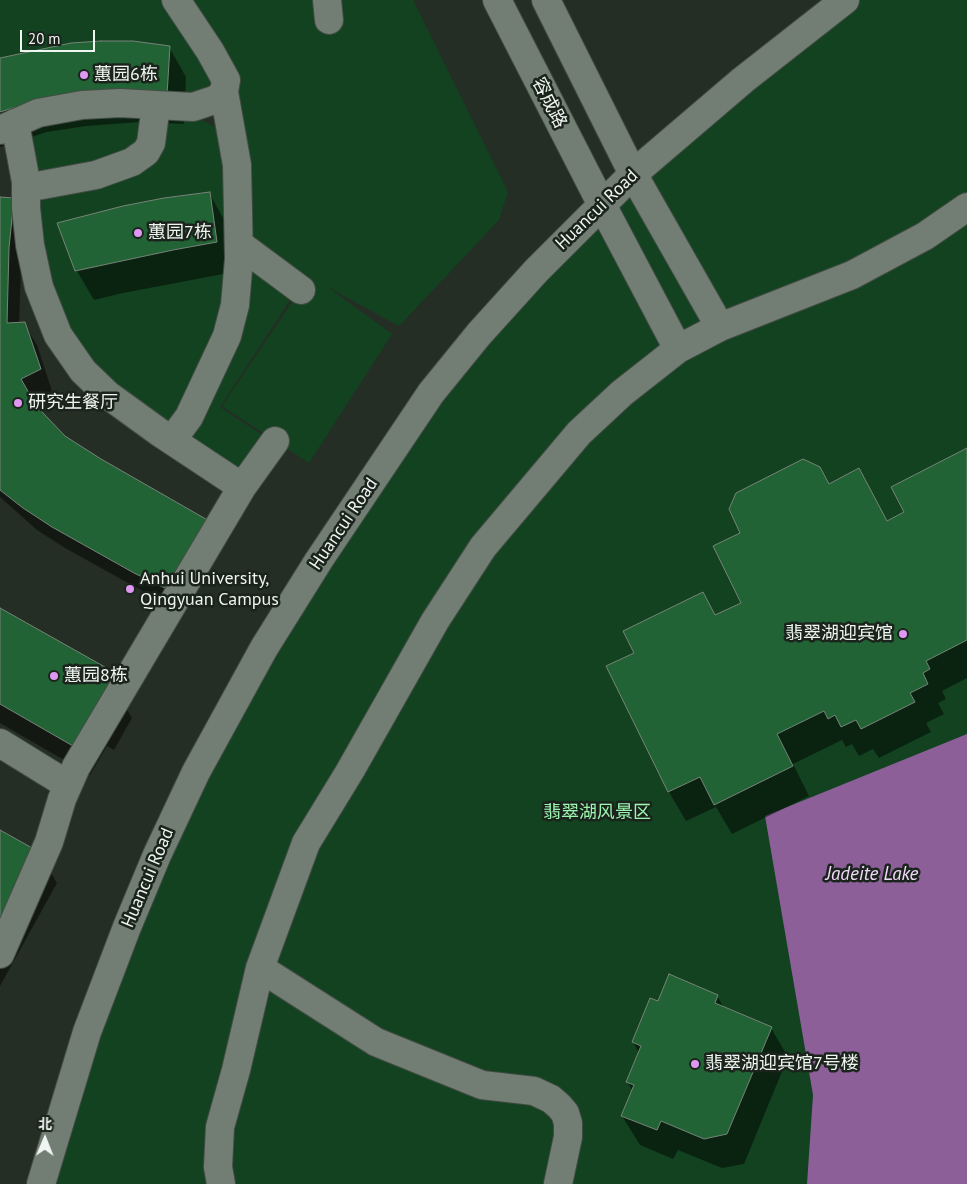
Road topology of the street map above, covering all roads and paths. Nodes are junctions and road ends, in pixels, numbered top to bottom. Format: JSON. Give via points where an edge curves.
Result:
{"nodes":[{"id":1,"x":176,"y":0,"type":"edge"},
{"id":2,"x":497,"y":0,"type":"edge"},
{"id":3,"x":546,"y":0,"type":"edge"},
{"id":4,"x":845,"y":0,"type":"edge"},
{"id":5,"x":224,"y":92,"type":"junction"},
{"id":6,"x":156,"y":104,"type":"junction"},
{"id":7,"x":8,"y":126,"type":"edge"},
{"id":8,"x":633,"y":174,"type":"junction"},
{"id":9,"x":26,"y":188,"type":"junction"},
{"id":10,"x":602,"y":205,"type":"junction"},
{"id":11,"x":967,"y":207,"type":"edge"},
{"id":12,"x":239,"y":244,"type":"junction"},
{"id":13,"x":301,"y":290,"type":"dead end"},
{"id":14,"x":720,"y":327,"type":"junction"},
{"id":15,"x":678,"y":349,"type":"junction"},
{"id":16,"x":172,"y":440,"type":"junction"},
{"id":17,"x":275,"y":441,"type":"dead end"},
{"id":18,"x":242,"y":487,"type":"junction"},
{"id":19,"x":0,"y":743,"type":"edge"},
{"id":20,"x":68,"y":784,"type":"junction"},
{"id":21,"x":0,"y":954,"type":"edge"},
{"id":22,"x":260,"y":968,"type":"junction"},
{"id":23,"x":41,"y":1184,"type":"edge"},
{"id":24,"x":221,"y":1184,"type":"edge"},
{"id":25,"x":558,"y":1184,"type":"edge"}],
"edges":[{"from":1,"to":5,"type":"street","via":[[226,80]]},
{"from":2,"to":10,"type":"street","name":"容成路"},
{"from":3,"to":8,"type":"street"},
{"from":4,"to":8,"type":"street","name":"Huancui Road","via":[[743,80]]},
{"from":5,"to":6,"type":"street","via":[[218,98],[193,107]]},
{"from":5,"to":12,"type":"street","via":[[237,165]]},
{"from":6,"to":7,"type":"street","via":[[82,105],[38,113]]},
{"from":6,"to":9,"type":"street","via":[[151,143],[146,152],[132,162],[96,175]]},
{"from":7,"to":9,"type":"street"},
{"from":8,"to":10,"type":"street","name":"Huancui Road"},
{"from":8,"to":14,"type":"street"},
{"from":9,"to":16,"type":"street","via":[[30,245],[40,287],[58,336],[83,371],[108,395]]},
{"from":10,"to":15,"type":"street","name":"容成路"},
{"from":10,"to":23,"type":"street","name":"Huancui Road","via":[[536,271],[431,393],[264,648],[196,772],[145,882],[87,1032]]},
{"from":11,"to":14,"type":"street","via":[[925,236],[852,275]]},
{"from":12,"to":13,"type":"street"},
{"from":12,"to":16,"type":"street","via":[[235,305],[227,336],[189,417]]},
{"from":14,"to":15,"type":"street"},
{"from":15,"to":22,"type":"street","via":[[622,392],[579,433],[483,547],[435,621],[306,844]]},
{"from":16,"to":18,"type":"street"},
{"from":17,"to":18,"type":"street"},
{"from":18,"to":20,"type":"street"},
{"from":19,"to":20,"type":"street"},
{"from":20,"to":21,"type":"street","via":[[49,842]]},
{"from":22,"to":24,"type":"street","via":[[220,1127],[218,1167]]},
{"from":22,"to":25,"type":"street","via":[[376,1042],[482,1085],[534,1091],[551,1099],[565,1113],[568,1123]]}]}
